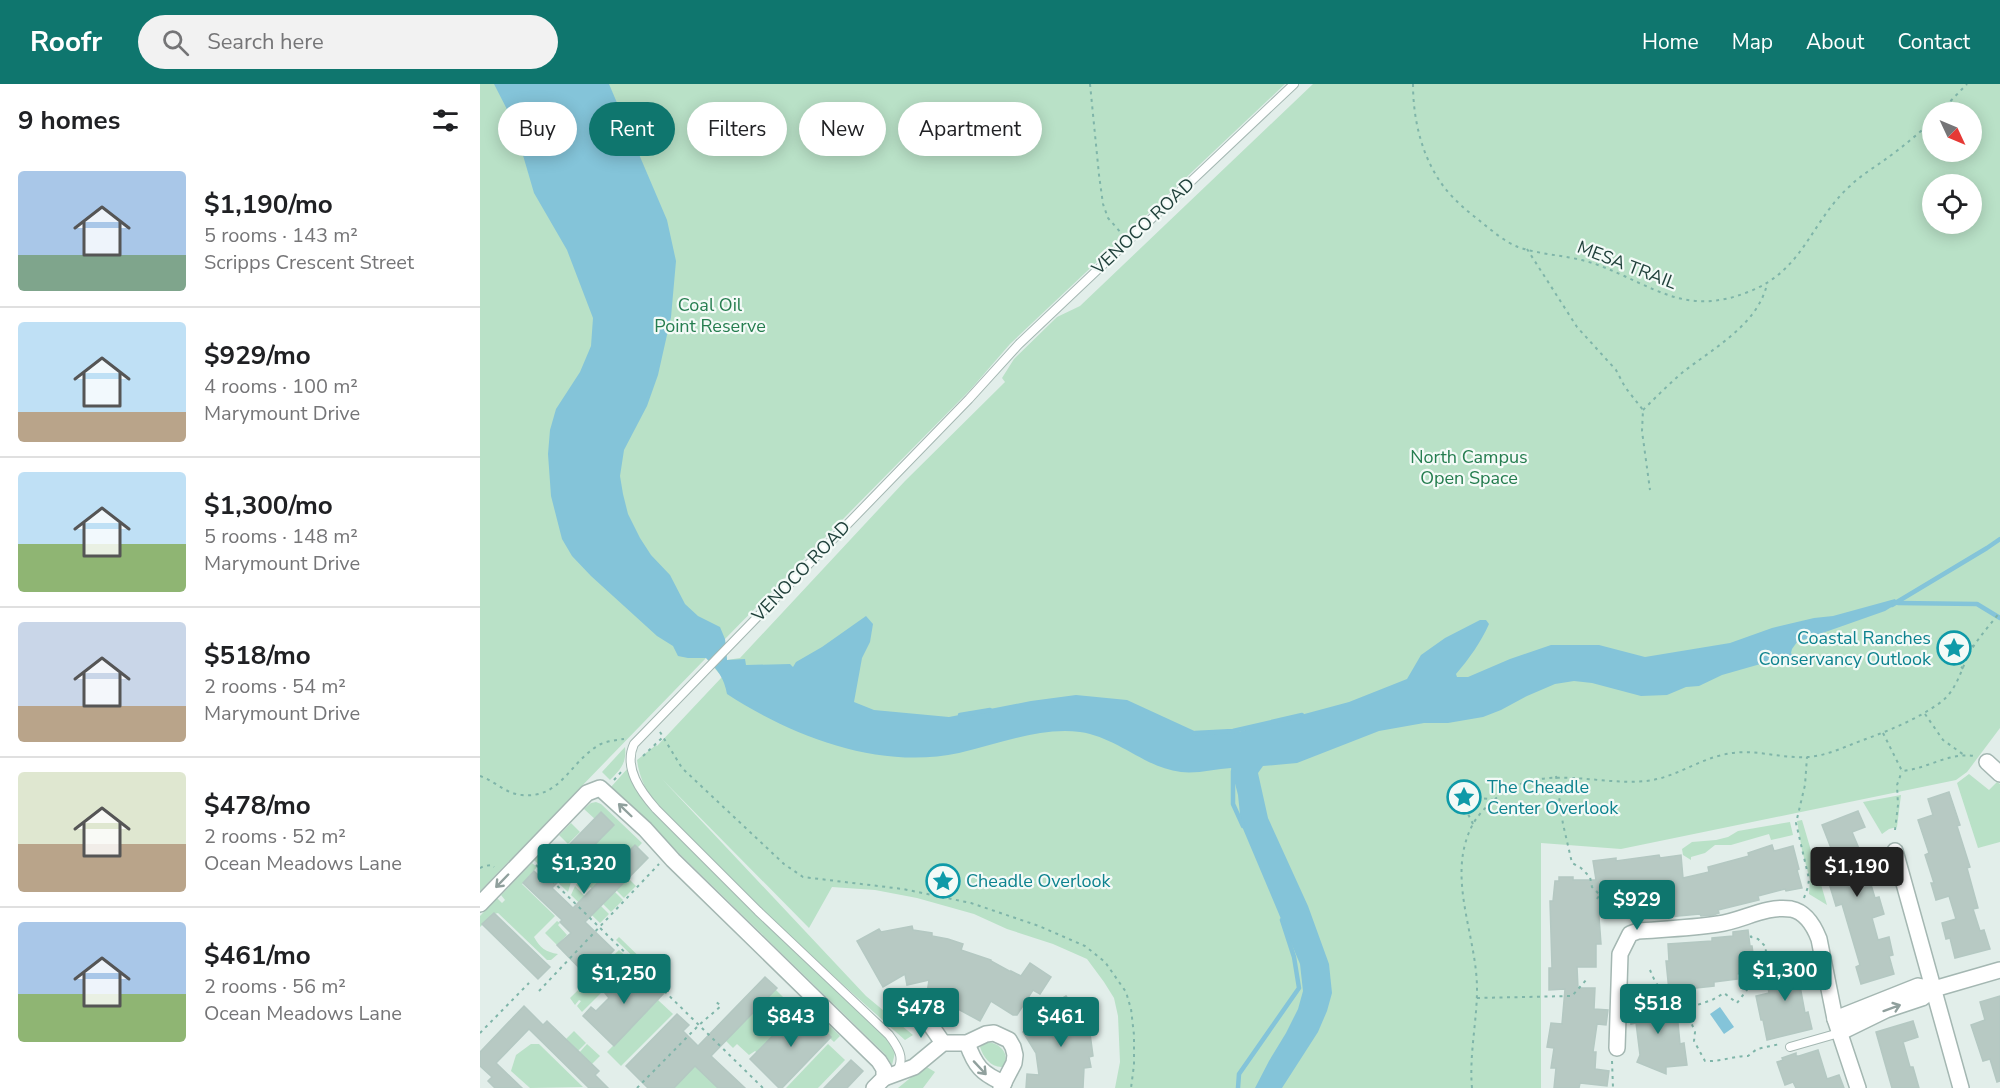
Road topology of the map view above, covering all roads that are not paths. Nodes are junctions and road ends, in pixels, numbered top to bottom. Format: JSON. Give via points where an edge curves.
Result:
{"nodes":[{"id":1,"x":1294,"y":84,"type":"edge"},
{"id":2,"x":1984,"y":760,"type":"road end"},
{"id":3,"x":2000,"y":774,"type":"edge"},
{"id":4,"x":1895,"y":851,"type":"dead end"},
{"id":5,"x":480,"y":904,"type":"edge"},
{"id":6,"x":2000,"y":970,"type":"edge"},
{"id":7,"x":1934,"y":989,"type":"junction"},
{"id":8,"x":906,"y":1001,"type":"dead end"},
{"id":9,"x":1837,"y":1026,"type":"junction"},
{"id":10,"x":943,"y":1043,"type":"junction"},
{"id":11,"x":967,"y":1043,"type":"junction"},
{"id":12,"x":1790,"y":1047,"type":"dead end"},
{"id":13,"x":1617,"y":1048,"type":"dead end"},
{"id":14,"x":879,"y":1083,"type":"edge"},
{"id":15,"x":1002,"y":1085,"type":"edge"},
{"id":16,"x":1858,"y":1088,"type":"edge"},
{"id":17,"x":1961,"y":1088,"type":"edge"}],
"edges":[{"from":1,"to":14,"type":"lane","name":"VENOCO ROAD","via":[[1019,344],[704,670],[631,751],[635,780],[660,813],[889,1035],[899,1050],[901,1062],[895,1073]]},
{"from":2,"to":3,"type":"street"},
{"from":4,"to":7,"type":"street"},
{"from":14,"to":5,"type":"street","one_way":true,"via":[[884,1070],[879,1061],[667,859],[600,788],[587,793]]},
{"from":6,"to":7,"type":"street"},
{"from":7,"to":9,"type":"street","via":[[1918,986],[1881,999]]},
{"from":7,"to":17,"type":"street"},
{"from":8,"to":10,"type":"street","via":[[925,1017]]},
{"from":9,"to":12,"type":"lane"},
{"from":9,"to":13,"type":"street","via":[[1815,930],[1798,912],[1774,910],[1719,924],[1630,934],[1620,954]]},
{"from":9,"to":16,"type":"street"},
{"from":10,"to":11,"type":"street"},
{"from":10,"to":14,"type":"street","via":[[914,1067]]},
{"from":11,"to":15,"type":"street","one_way":true,"via":[[982,1071]]},
{"from":11,"to":15,"type":"street","via":[[986,1034],[1002,1035],[1009,1040],[1015,1060]]}]}
